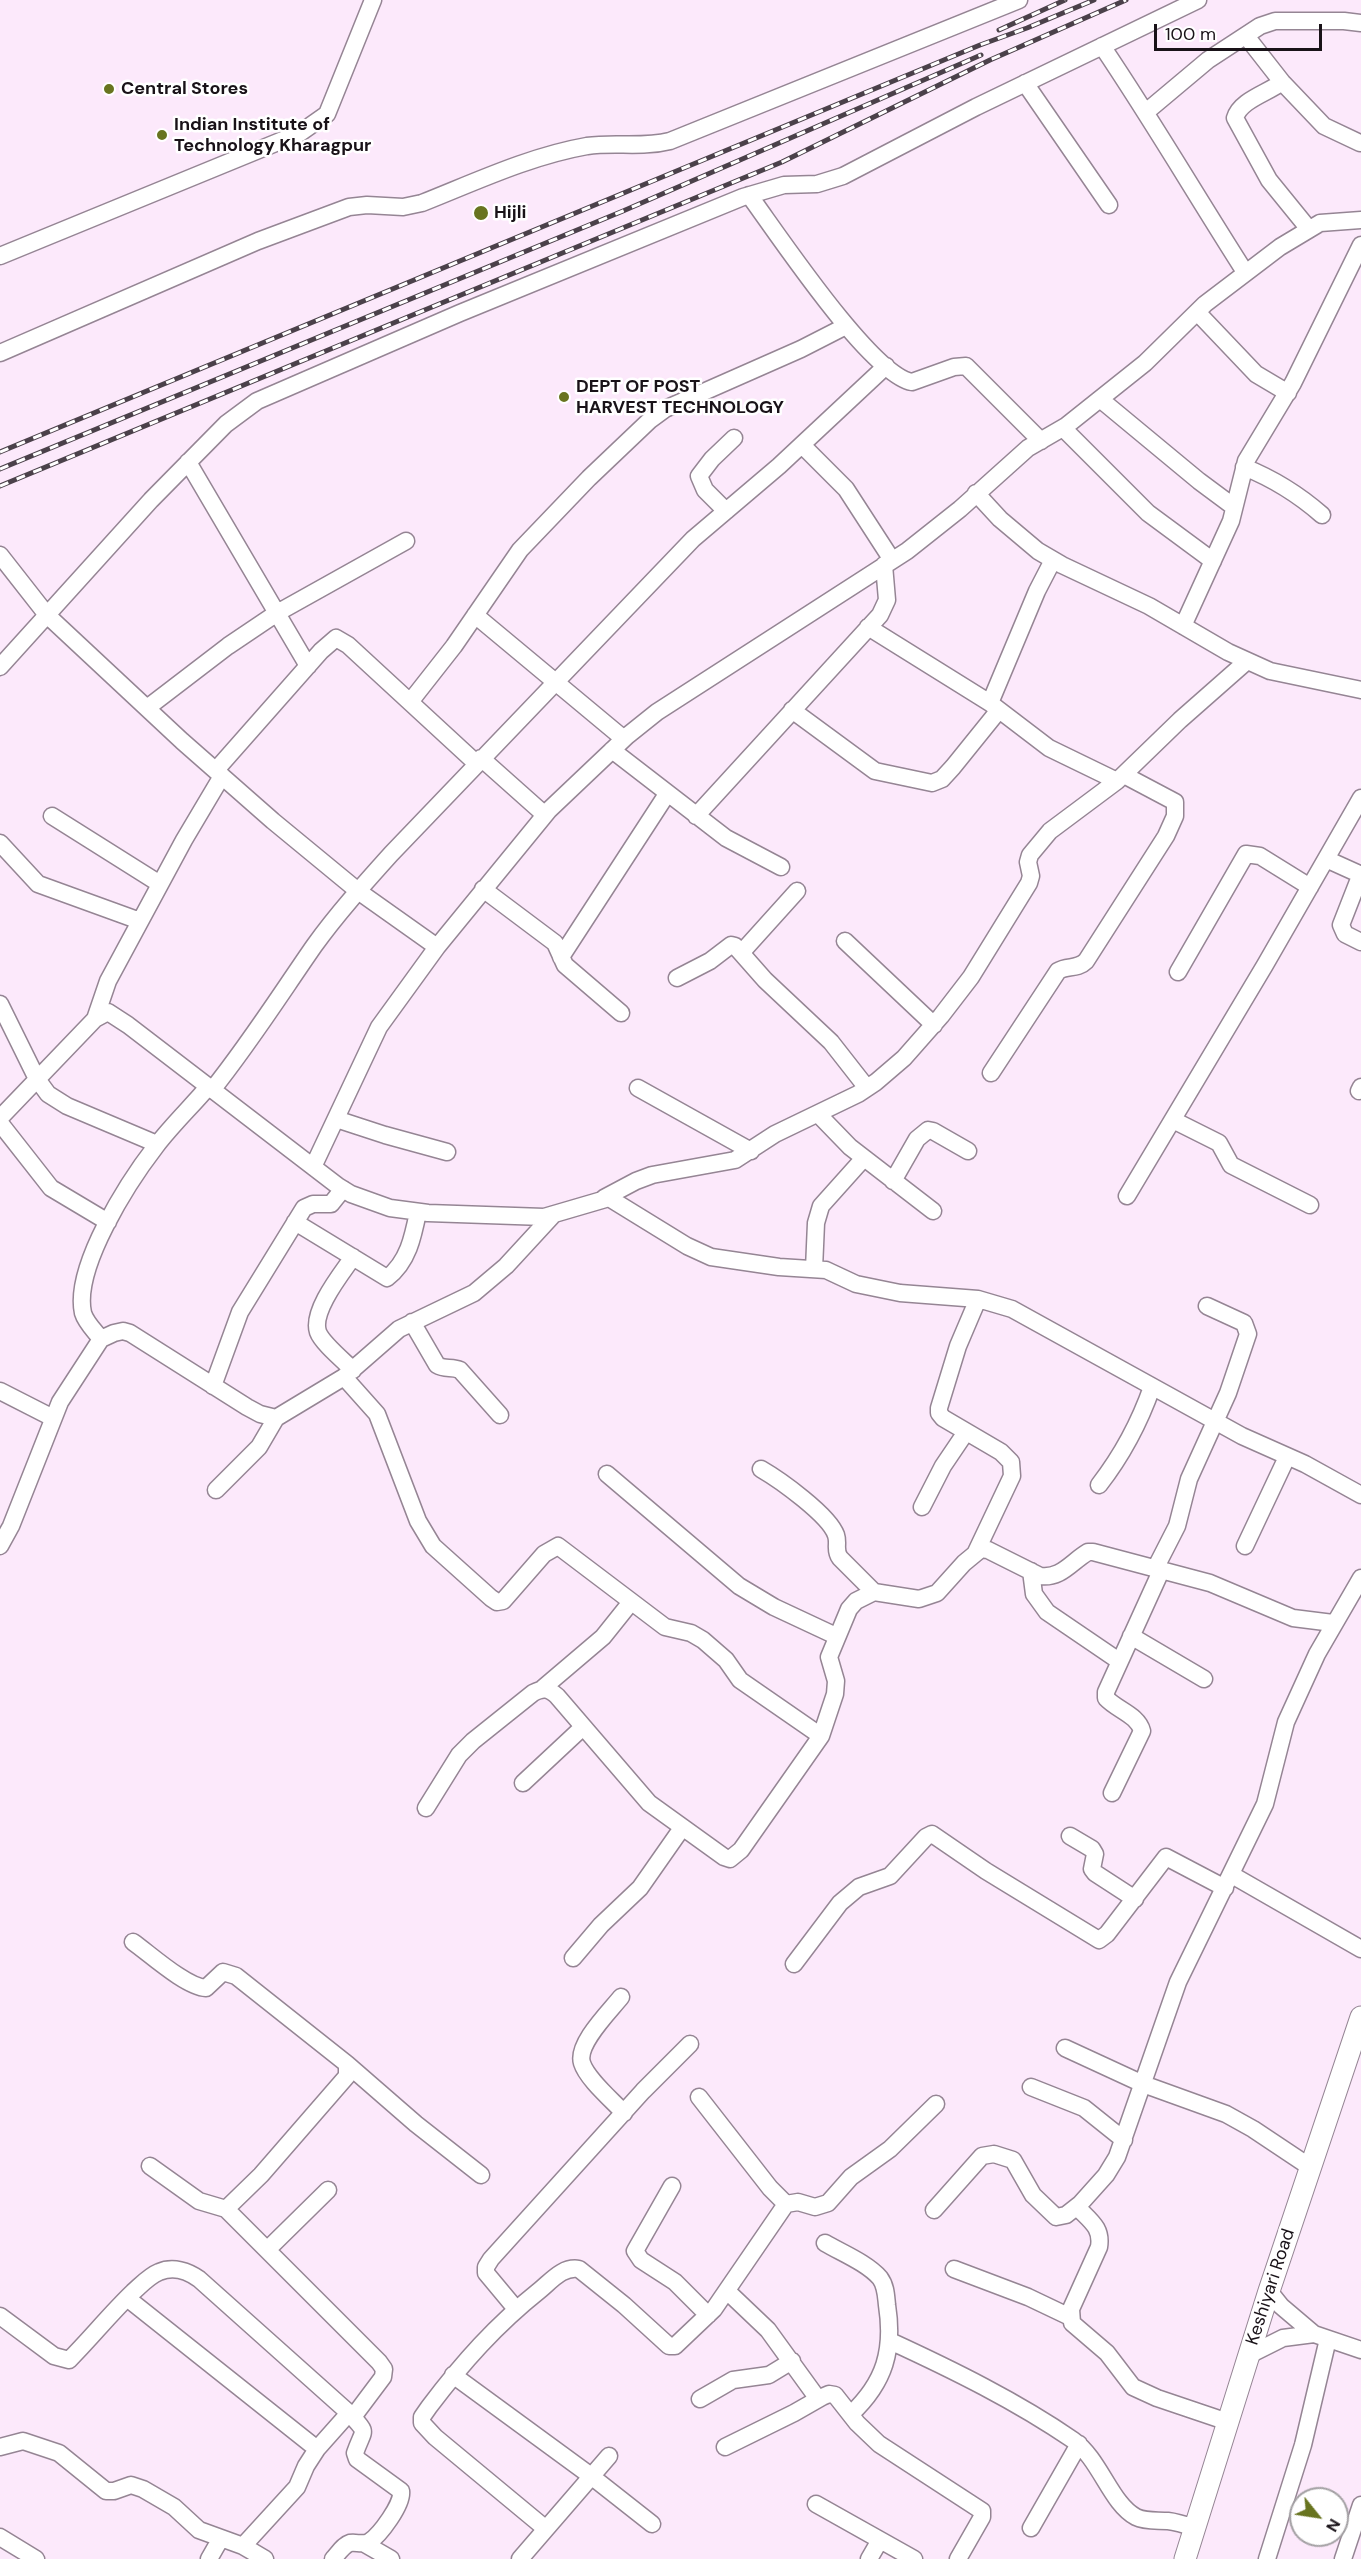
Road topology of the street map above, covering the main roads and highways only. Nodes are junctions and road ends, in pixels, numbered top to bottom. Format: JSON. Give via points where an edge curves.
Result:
{"nodes":[{"id":1,"x":1361,"y":2017,"type":"edge"},
{"id":2,"x":1185,"y":2559,"type":"edge"}],
"edges":[{"from":1,"to":2,"type":"main road","name":"Keshiyari Road"}]}
